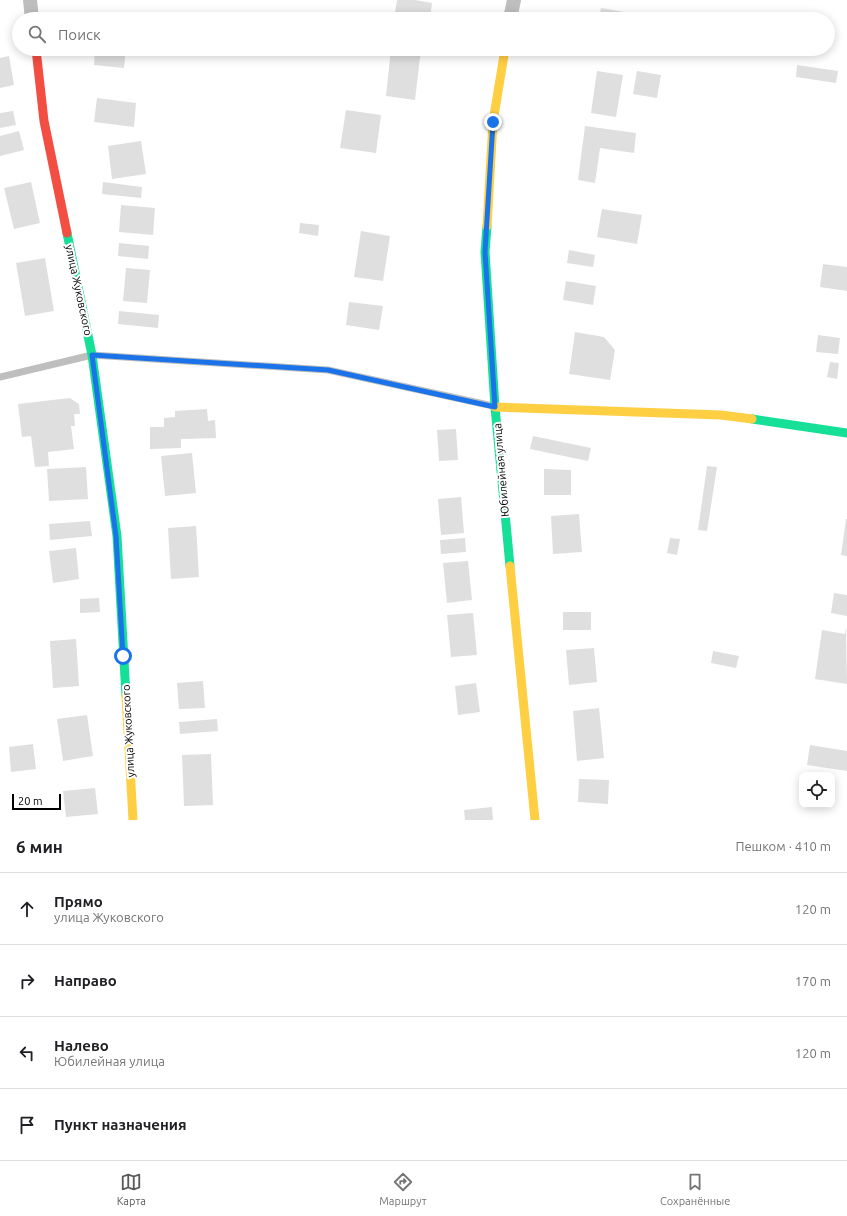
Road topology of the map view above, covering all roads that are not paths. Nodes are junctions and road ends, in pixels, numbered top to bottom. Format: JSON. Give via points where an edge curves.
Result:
{"nodes":[{"id":1,"x":30,"y":0,"type":"edge"},
{"id":2,"x":514,"y":0,"type":"edge"},
{"id":3,"x":31,"y":12,"type":"edge"},
{"id":4,"x":511,"y":12,"type":"edge"},
{"id":5,"x":37,"y":56,"type":"edge"},
{"id":6,"x":504,"y":56,"type":"edge"},
{"id":7,"x":92,"y":355,"type":"junction"},
{"id":8,"x":0,"y":377,"type":"edge"},
{"id":9,"x":495,"y":407,"type":"junction"},
{"id":10,"x":847,"y":433,"type":"edge"},
{"id":11,"x":133,"y":820,"type":"edge"},
{"id":12,"x":535,"y":820,"type":"edge"}],
"edges":[{"from":1,"to":3,"type":"street"},
{"from":2,"to":4,"type":"street"},
{"from":5,"to":7,"type":"street","name":"улица Жуковского","via":[[44,121]]},
{"from":6,"to":9,"type":"street","name":"Юбилейная улица","via":[[493,122],[485,252]]},
{"from":7,"to":8,"type":"lane"},
{"from":7,"to":9,"type":"lane","via":[[328,370]]},
{"from":7,"to":11,"type":"street","name":"улица Жуковского","via":[[116,536]]},
{"from":9,"to":10,"type":"street","via":[[721,415]]},
{"from":9,"to":12,"type":"street","name":"Юбилейная улица"}]}
